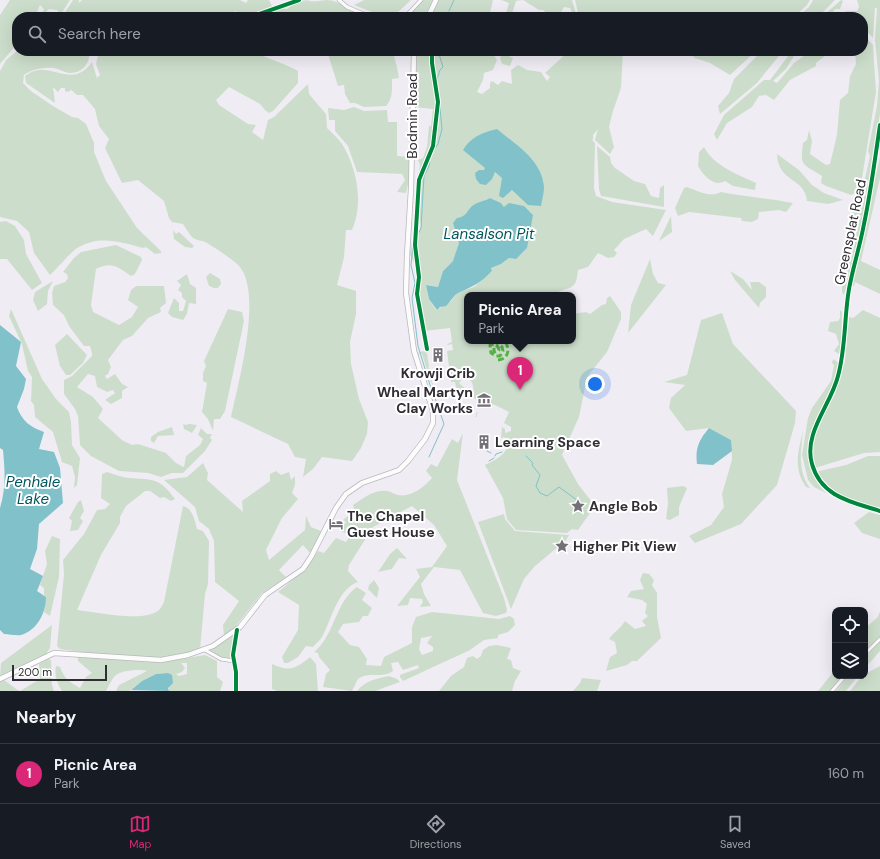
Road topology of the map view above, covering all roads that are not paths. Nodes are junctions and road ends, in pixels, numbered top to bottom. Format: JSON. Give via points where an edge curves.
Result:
{"nodes":[{"id":1,"x":339,"y":0,"type":"edge"},
{"id":2,"x":421,"y":0,"type":"edge"},
{"id":3,"x":436,"y":0,"type":"edge"},
{"id":4,"x":359,"y":12,"type":"edge"},
{"id":5,"x":410,"y":12,"type":"edge"},
{"id":6,"x":430,"y":12,"type":"edge"},
{"id":7,"x":414,"y":56,"type":"edge"},
{"id":8,"x":880,"y":125,"type":"edge"},
{"id":9,"x":880,"y":511,"type":"edge"},
{"id":10,"x":237,"y":630,"type":"junction"},
{"id":11,"x":880,"y":639,"type":"edge"},
{"id":12,"x":205,"y":650,"type":"junction"},
{"id":13,"x":868,"y":651,"type":"edge"},
{"id":14,"x":234,"y":661,"type":"junction"},
{"id":15,"x":0,"y":679,"type":"edge"},
{"id":16,"x":842,"y":679,"type":"edge"},
{"id":17,"x":236,"y":691,"type":"edge"},
{"id":18,"x":832,"y":691,"type":"edge"}],
"edges":[{"from":1,"to":4,"type":"street"},
{"from":2,"to":5,"type":"street"},
{"from":3,"to":6,"type":"main road"},
{"from":7,"to":10,"type":"main road","name":"Bodmin Road","via":[[412,189],[406,292],[412,340],[432,407],[433,423],[418,450],[402,468],[392,474],[362,482],[344,496],[305,566],[296,575],[265,595]]},
{"from":8,"to":9,"type":"street","name":"Greensplat Road","via":[[867,209],[849,290],[841,366],[836,385],[813,436],[809,453],[814,473],[832,494],[842,500]]},
{"from":10,"to":12,"type":"main road","name":"Bodmin Road"},
{"from":10,"to":14,"type":"street"},
{"from":11,"to":13,"type":"street"},
{"from":12,"to":14,"type":"street","via":[[221,659]]},
{"from":12,"to":15,"type":"main road","name":"Bodmin Road","via":[[173,659],[156,660],[54,653]]},
{"from":14,"to":17,"type":"street"},
{"from":16,"to":18,"type":"street"}]}
